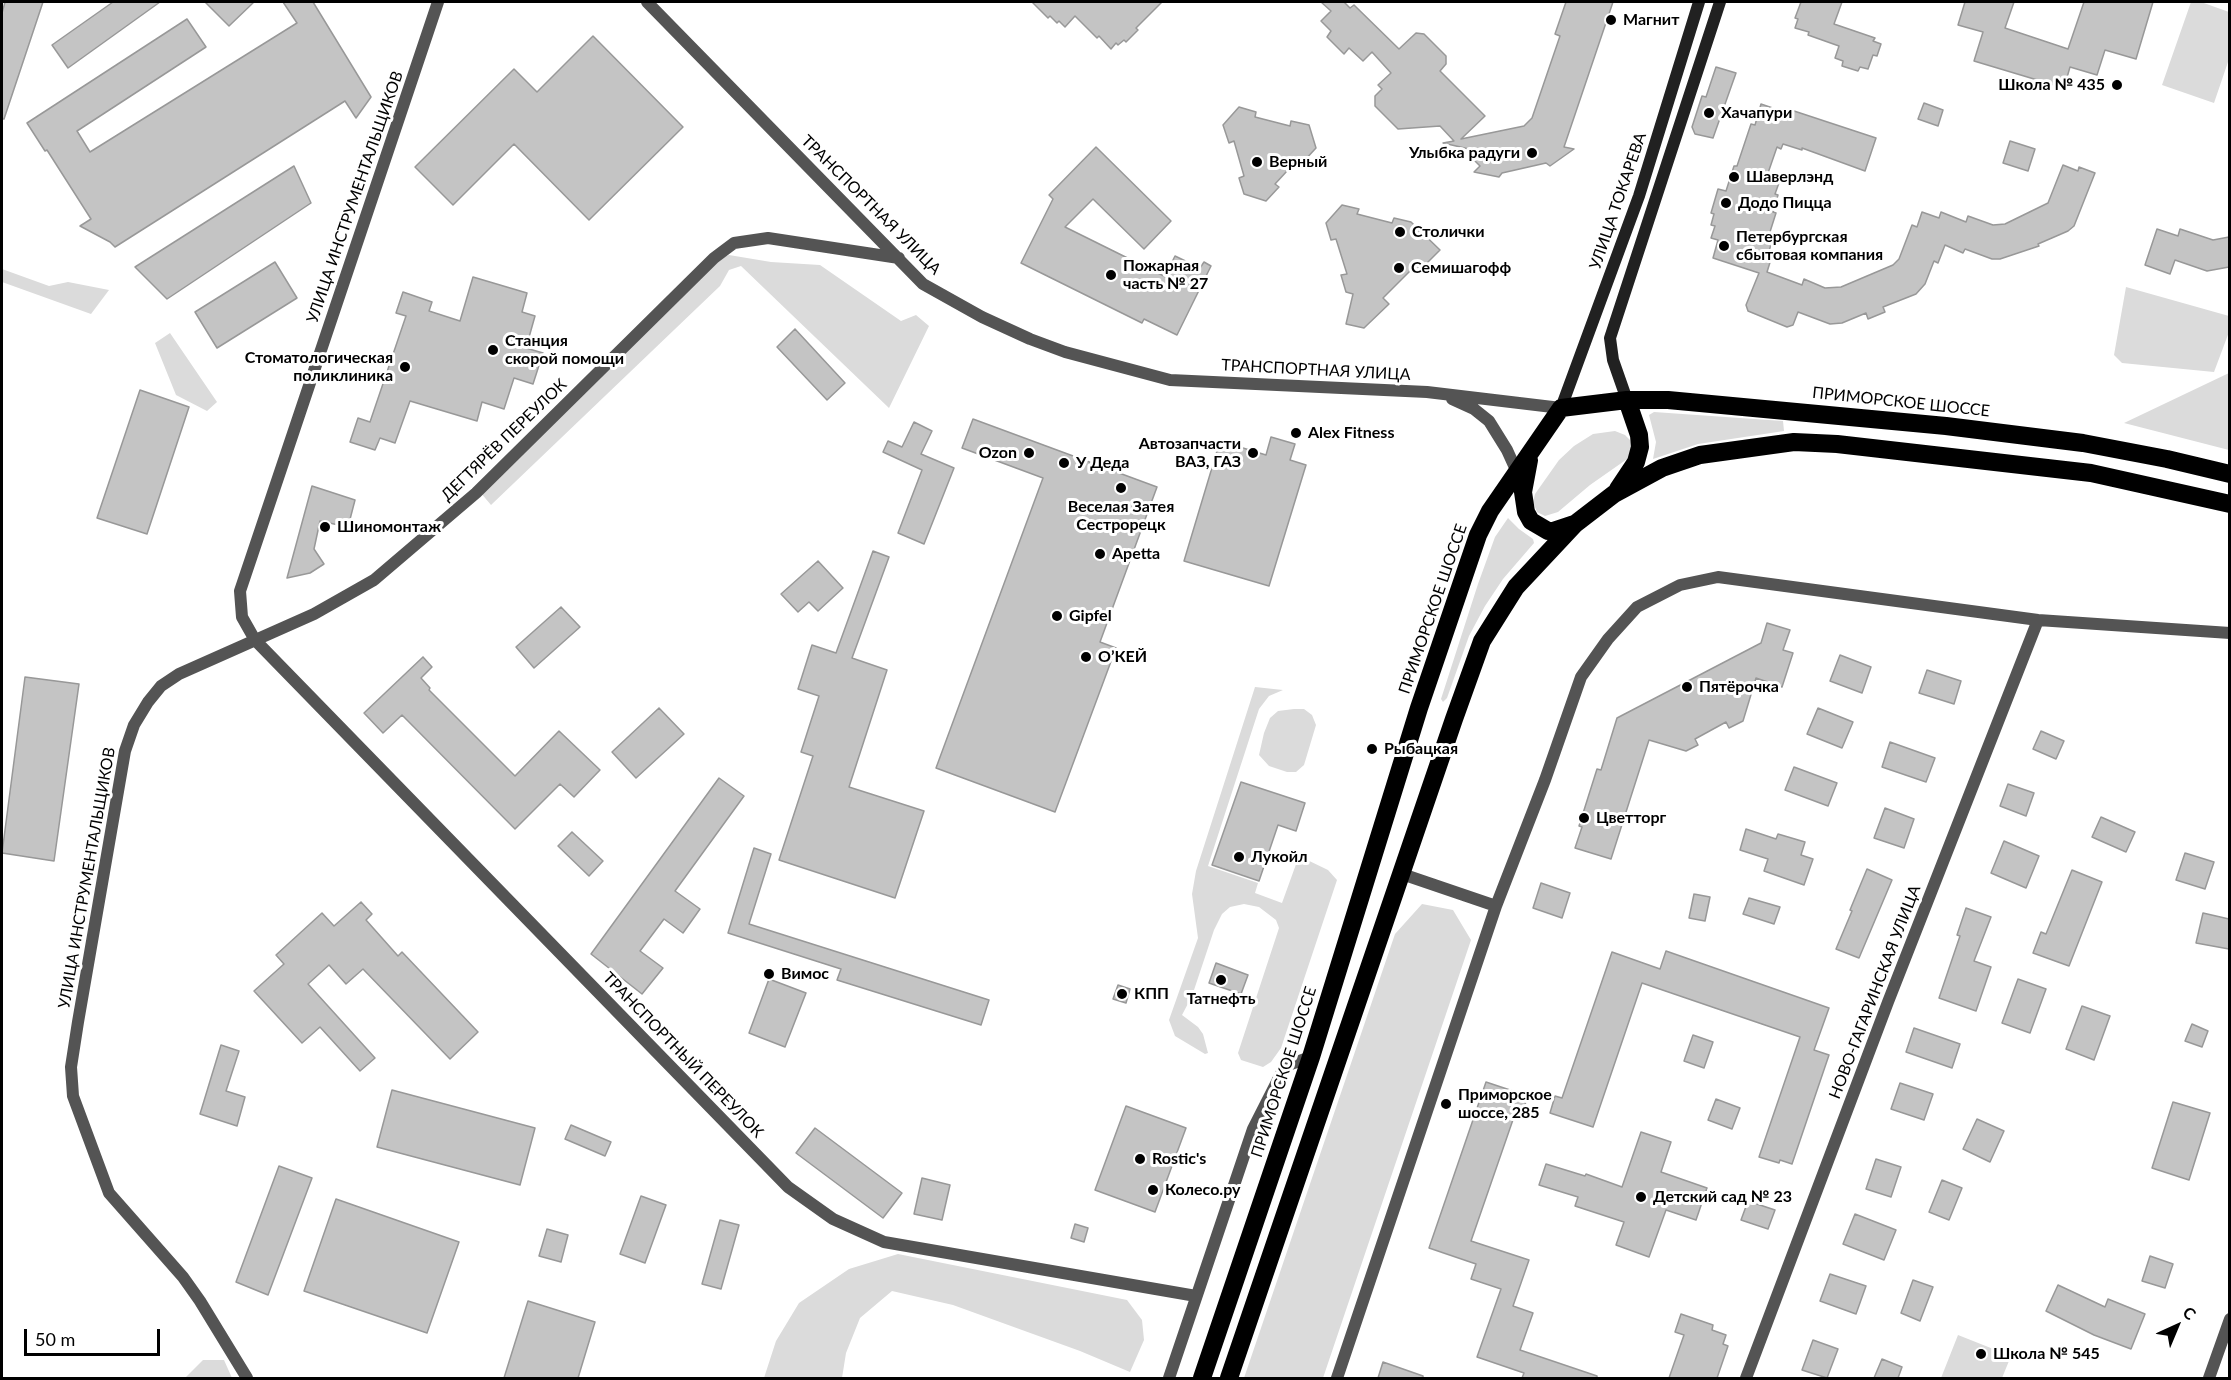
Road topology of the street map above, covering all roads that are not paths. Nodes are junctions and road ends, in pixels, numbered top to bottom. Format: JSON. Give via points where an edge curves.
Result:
{"nodes":[{"id":1,"x":438,"y":2,"type":"edge"},
{"id":2,"x":647,"y":2,"type":"edge"},
{"id":3,"x":1699,"y":2,"type":"edge"},
{"id":4,"x":1720,"y":2,"type":"edge"},
{"id":5,"x":898,"y":258,"type":"junction"},
{"id":6,"x":1437,"y":393,"type":"junction"},
{"id":7,"x":1627,"y":400,"type":"junction"},
{"id":8,"x":1561,"y":408,"type":"junction"},
{"id":9,"x":1530,"y":453,"type":"junction"},
{"id":10,"x":1517,"y":472,"type":"junction"},
{"id":11,"x":2229,"y":474,"type":"edge"},
{"id":12,"x":1614,"y":494,"type":"junction"},
{"id":13,"x":2229,"y":504,"type":"edge"},
{"id":14,"x":1575,"y":524,"type":"junction"},
{"id":15,"x":2038,"y":620,"type":"junction"},
{"id":16,"x":2229,"y":633,"type":"edge"},
{"id":17,"x":255,"y":640,"type":"junction"},
{"id":18,"x":1402,"y":874,"type":"junction"},
{"id":19,"x":1496,"y":906,"type":"junction"},
{"id":20,"x":1311,"y":1057,"type":"junction"},
{"id":21,"x":1196,"y":1296,"type":"junction"},
{"id":22,"x":2229,"y":1319,"type":"edge"},
{"id":23,"x":247,"y":1378,"type":"edge"},
{"id":24,"x":1169,"y":1378,"type":"edge"},
{"id":25,"x":1202,"y":1378,"type":"edge"},
{"id":26,"x":1229,"y":1378,"type":"edge"},
{"id":27,"x":1337,"y":1378,"type":"edge"},
{"id":28,"x":1746,"y":1378,"type":"edge"},
{"id":29,"x":2209,"y":1378,"type":"edge"}],
"edges":[{"from":1,"to":17,"type":"street","name":"УЛИЦА ИНСТРУМЕНТАЛЬЩИКОВ","via":[[240,591],[242,617]]},
{"from":2,"to":5,"type":"street","name":"ТРАНСПОРТНАЯ УЛИЦА"},
{"from":3,"to":8,"type":"main road","name":"УЛИЦА ТОКАРЕВА","via":[[1639,196]]},
{"from":4,"to":7,"type":"main road","name":"УЛИЦА ТОКАРЕВА","via":[[1610,339]]},
{"from":5,"to":6,"type":"street","name":"ТРАНСПОРТНАЯ УЛИЦА","via":[[923,284],[991,321],[1065,352],[1170,380]]},
{"from":5,"to":17,"type":"street","name":"ДЕГТЯРЁВ ПЕРЕУЛОК","via":[[768,238],[734,243],[714,258],[476,494],[374,580],[314,614]]},
{"from":6,"to":8,"type":"street","name":"ТРАНСПОРТНАЯ УЛИЦА"},
{"from":6,"to":10,"type":"street","name":"ТРАНСПОРТНАЯ УЛИЦА","via":[[1490,421]]},
{"from":7,"to":8,"type":"highway","name":"ПРИМОРСКОЕ ШОССЕ"},
{"from":7,"to":11,"type":"highway","name":"ПРИМОРСКОЕ ШОССЕ","via":[[1710,403],[2003,433],[2083,443]]},
{"from":7,"to":12,"type":"highway","via":[[1640,447],[1636,462]]},
{"from":8,"to":9,"type":"highway","name":"ПРИМОРСКОЕ ШОССЕ"},
{"from":9,"to":10,"type":"highway","name":"ПРИМОРСКОЕ ШОССЕ"},
{"from":9,"to":14,"type":"highway","via":[[1522,492],[1531,521],[1548,531]]},
{"from":10,"to":20,"type":"highway","name":"ПРИМОРСКОЕ ШОССЕ","via":[[1478,535],[1419,708]]},
{"from":12,"to":13,"type":"highway","via":[[1662,468],[1700,455],[1794,442],[2091,473]]},
{"from":12,"to":14,"type":"highway"},
{"from":14,"to":18,"type":"highway","via":[[1516,587],[1482,641]]},
{"from":15,"to":16,"type":"street"},
{"from":15,"to":19,"type":"street","via":[[1718,577],[1680,585],[1637,607],[1581,677]]},
{"from":15,"to":28,"type":"street","name":"НОВО-ГАГАРИНСКАЯ УЛИЦА"},
{"from":17,"to":21,"type":"street","name":"ТРАНСПОРТНЫЙ ПЕРЕУЛОК","via":[[788,1187],[833,1219],[884,1242]]},
{"from":17,"to":23,"type":"street","name":"УЛИЦА ИНСТРУМЕНТАЛЬЩИКОВ","via":[[161,686],[134,724],[125,751],[71,1068],[73,1096],[109,1193],[183,1277]]},
{"from":18,"to":19,"type":"street"},
{"from":18,"to":26,"type":"highway"},
{"from":19,"to":27,"type":"street"},
{"from":20,"to":21,"type":"street","via":[[1285,1066],[1253,1128]]},
{"from":20,"to":25,"type":"highway","name":"ПРИМОРСКОЕ ШОССЕ"},
{"from":21,"to":24,"type":"street"},
{"from":22,"to":29,"type":"street"}]}
